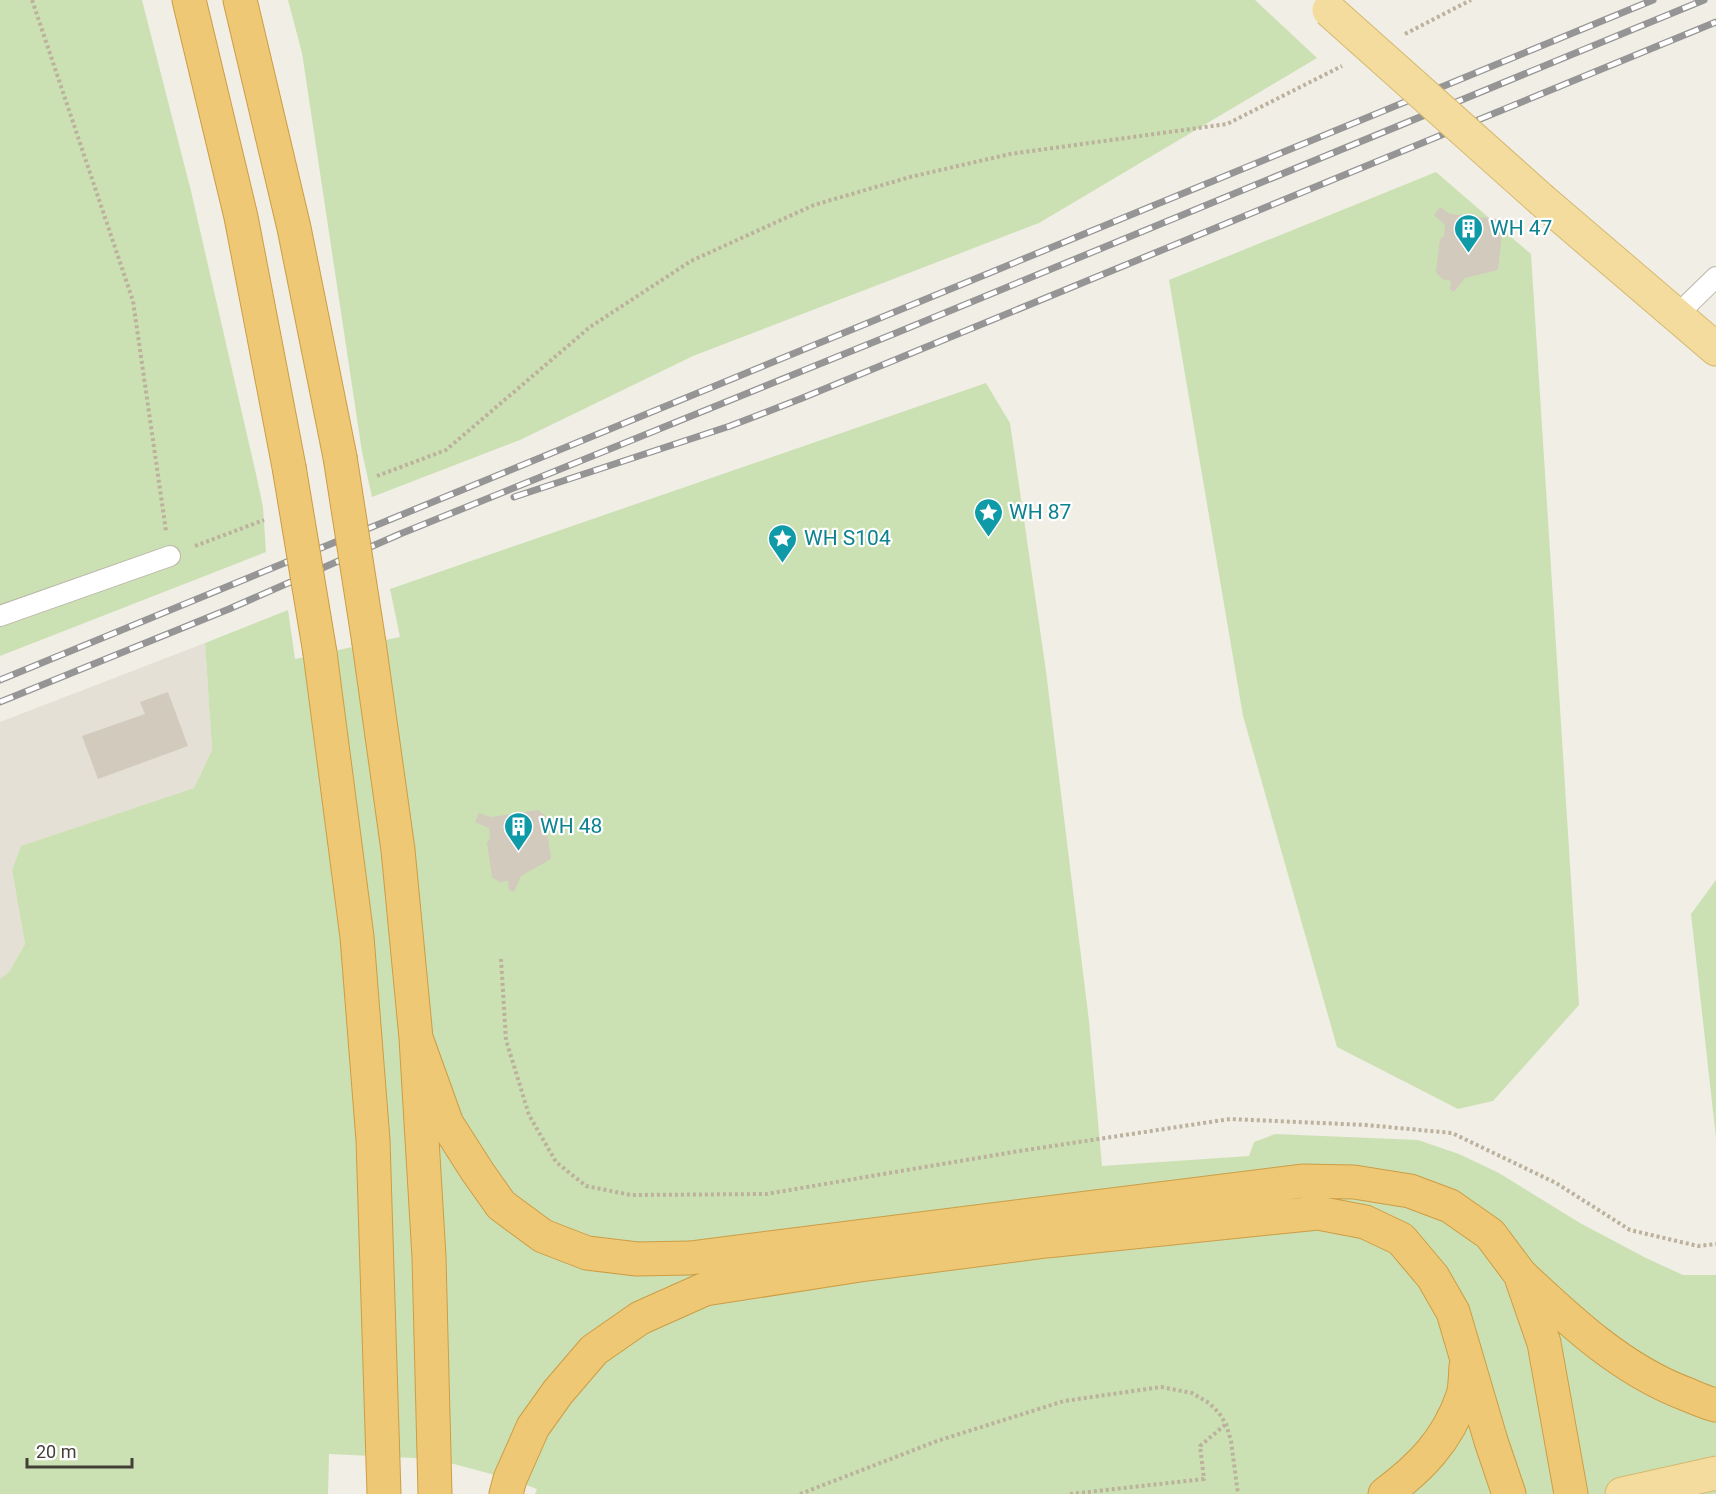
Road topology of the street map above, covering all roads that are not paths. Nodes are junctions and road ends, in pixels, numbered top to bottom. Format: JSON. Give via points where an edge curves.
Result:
{"nodes":[{"id":1,"x":189,"y":0,"type":"edge"},
{"id":2,"x":240,"y":0,"type":"edge"},
{"id":3,"x":1323,"y":5,"type":"edge"},
{"id":4,"x":1716,"y":278,"type":"edge"},
{"id":5,"x":1676,"y":316,"type":"junction"},
{"id":6,"x":1716,"y":349,"type":"edge"},
{"id":7,"x":170,"y":556,"type":"road end"},
{"id":8,"x":0,"y":616,"type":"edge"},
{"id":9,"x":416,"y":1038,"type":"junction"},
{"id":10,"x":1520,"y":1274,"type":"junction"},
{"id":11,"x":1466,"y":1358,"type":"junction"},
{"id":12,"x":1716,"y":1405,"type":"edge"},
{"id":13,"x":1716,"y":1473,"type":"edge"},
{"id":14,"x":508,"y":1486,"type":"edge"},
{"id":15,"x":384,"y":1494,"type":"edge"},
{"id":16,"x":435,"y":1494,"type":"edge"},
{"id":17,"x":1385,"y":1494,"type":"edge"},
{"id":18,"x":1509,"y":1494,"type":"edge"},
{"id":19,"x":1571,"y":1494,"type":"edge"},
{"id":20,"x":1622,"y":1494,"type":"edge"}],
"edges":[{"from":1,"to":15,"type":"highway","bridge":true,"via":[[241,217],[320,653],[357,937],[373,1140]]},
{"from":2,"to":9,"type":"highway","bridge":true,"via":[[294,228],[340,457],[398,850]]},
{"from":3,"to":5,"type":"main road","bridge":true},
{"from":4,"to":5,"type":"lane"},
{"from":5,"to":6,"type":"main road"},
{"from":7,"to":8,"type":"lane"},
{"from":9,"to":10,"type":"highway","via":[[447,1124],[501,1205],[543,1236],[587,1253],[638,1259],[690,1258],[1302,1181],[1354,1182],[1410,1191],[1449,1206],[1490,1234]]},
{"from":9,"to":16,"type":"highway","via":[[429,1257]]},
{"from":10,"to":12,"type":"highway","via":[[1616,1358],[1663,1385]]},
{"from":10,"to":19,"type":"highway","via":[[1544,1343]]},
{"from":11,"to":14,"type":"highway","via":[[1453,1312],[1433,1277],[1401,1239],[1365,1222],[1318,1213],[1046,1240],[705,1289],[640,1318],[594,1350],[558,1392],[533,1427]]},
{"from":11,"to":17,"type":"highway","via":[[1463,1396],[1447,1431],[1431,1455]]},
{"from":11,"to":18,"type":"highway"},
{"from":13,"to":20,"type":"main road"}]}
